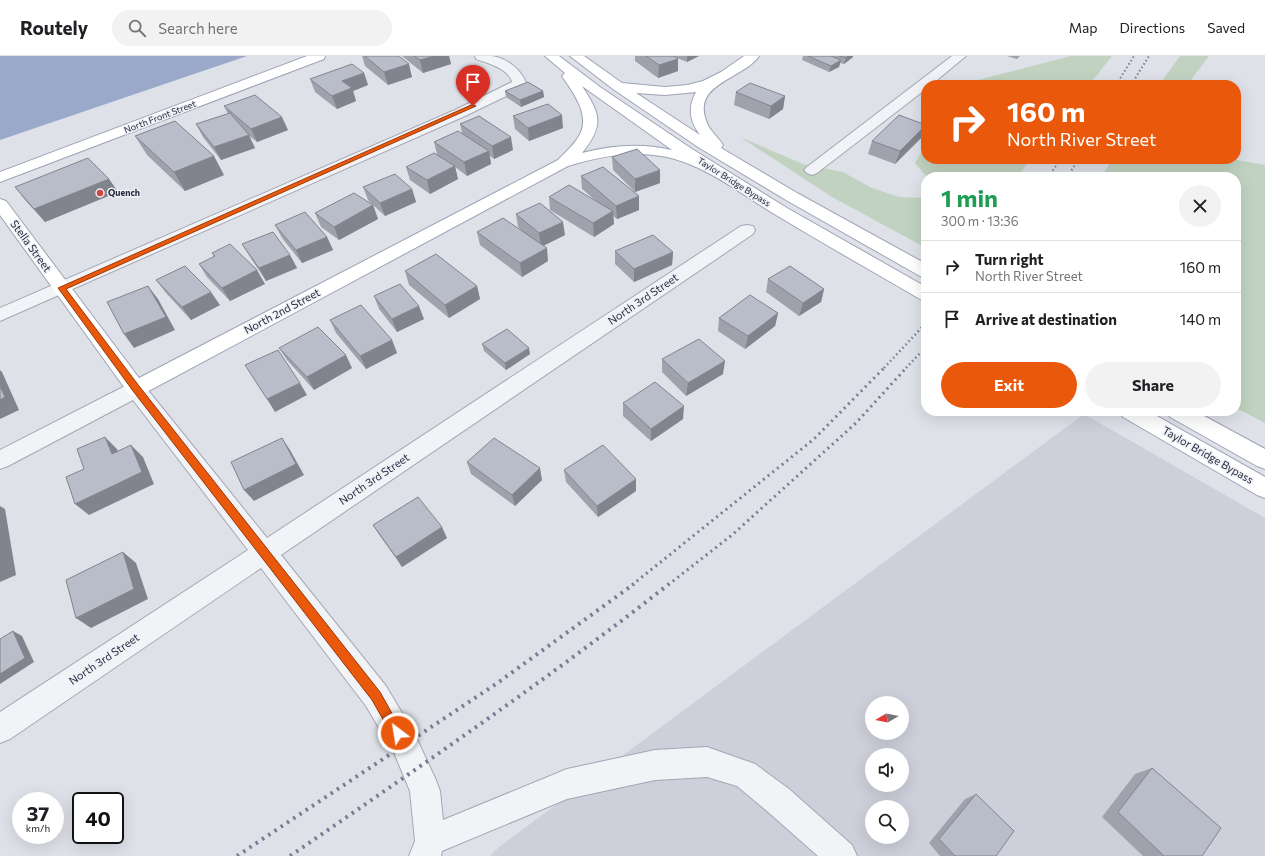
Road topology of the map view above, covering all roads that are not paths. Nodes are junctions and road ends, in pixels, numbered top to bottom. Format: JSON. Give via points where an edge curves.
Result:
{"nodes":[{"id":1,"x":319,"y":56,"type":"edge"},
{"id":2,"x":482,"y":56,"type":"edge"},
{"id":3,"x":576,"y":56,"type":"edge"},
{"id":4,"x":753,"y":56,"type":"edge"},
{"id":5,"x":960,"y":56,"type":"edge"},
{"id":6,"x":556,"y":60,"type":"edge"},
{"id":7,"x":929,"y":80,"type":"edge"},
{"id":8,"x":710,"y":83,"type":"junction"},
{"id":9,"x":617,"y":86,"type":"junction"},
{"id":10,"x":921,"y":86,"type":"edge"},
{"id":11,"x":729,"y":159,"type":"junction"},
{"id":12,"x":563,"y":162,"type":"junction"},
{"id":13,"x":711,"y":168,"type":"junction"},
{"id":14,"x":812,"y":170,"type":"dead end"},
{"id":15,"x":0,"y":177,"type":"edge"},
{"id":16,"x":0,"y":204,"type":"edge"},
{"id":17,"x":747,"y":230,"type":"dead end"},
{"id":18,"x":921,"y":269,"type":"edge"},
{"id":19,"x":62,"y":288,"type":"junction"},
{"id":20,"x":921,"y":291,"type":"edge"},
{"id":21,"x":0,"y":315,"type":"edge"},
{"id":22,"x":136,"y":389,"type":"junction"},
{"id":23,"x":1139,"y":416,"type":"edge"},
{"id":24,"x":1186,"y":416,"type":"edge"},
{"id":25,"x":0,"y":460,"type":"edge"},
{"id":26,"x":1265,"y":460,"type":"edge"},
{"id":27,"x":1265,"y":488,"type":"edge"},
{"id":28,"x":264,"y":553,"type":"junction"},
{"id":29,"x":0,"y":729,"type":"edge"},
{"id":30,"x":428,"y":848,"type":"edge"},
{"id":31,"x":841,"y":856,"type":"edge"}],
"edges":[{"from":1,"to":15,"type":"main road","name":"North Front Street"},
{"from":2,"to":19,"type":"street","via":[[511,71],[517,76],[519,83],[460,113]]},
{"from":3,"to":9,"type":"main road","name":"Taylor Bridge Bypass"},
{"from":4,"to":8,"type":"main road"},
{"from":5,"to":7,"type":"street"},
{"from":6,"to":12,"type":"main road","via":[[586,102],[592,121],[591,131],[585,141]]},
{"from":6,"to":13,"type":"main road","name":"Taylor Bridge Bypass","via":[[650,128]]},
{"from":8,"to":9,"type":"main road","via":[[695,88],[666,91]]},
{"from":8,"to":11,"type":"main road","via":[[698,99],[697,117],[708,137]]},
{"from":9,"to":11,"type":"main road","name":"Taylor Bridge Bypass"},
{"from":10,"to":14,"type":"street"},
{"from":11,"to":18,"type":"main road","name":"Taylor Bridge Bypass"},
{"from":12,"to":13,"type":"main road","via":[[597,153],[636,149],[667,153]]},
{"from":12,"to":22,"type":"main road","name":"North 2nd Street"},
{"from":13,"to":20,"type":"main road","name":"Taylor Bridge Bypass"},
{"from":16,"to":19,"type":"main road","name":"Stella Street"},
{"from":17,"to":28,"type":"street","name":"North 3rd Street"},
{"from":19,"to":21,"type":"street"},
{"from":19,"to":22,"type":"main road","name":"Stella Street"},
{"from":22,"to":25,"type":"street","name":"North 2nd Street"},
{"from":22,"to":28,"type":"street","name":"Stella Street"},
{"from":23,"to":27,"type":"main road","name":"Taylor Bridge Bypass"},
{"from":24,"to":26,"type":"main road","name":"Taylor Bridge Bypass"},
{"from":28,"to":29,"type":"street","name":"North 3rd Street"},
{"from":28,"to":30,"type":"street","name":"Stella Street","via":[[376,696],[405,745],[426,791]]},
{"from":30,"to":31,"type":"street","via":[[567,784],[655,765],[707,762],[746,774]]}]}
